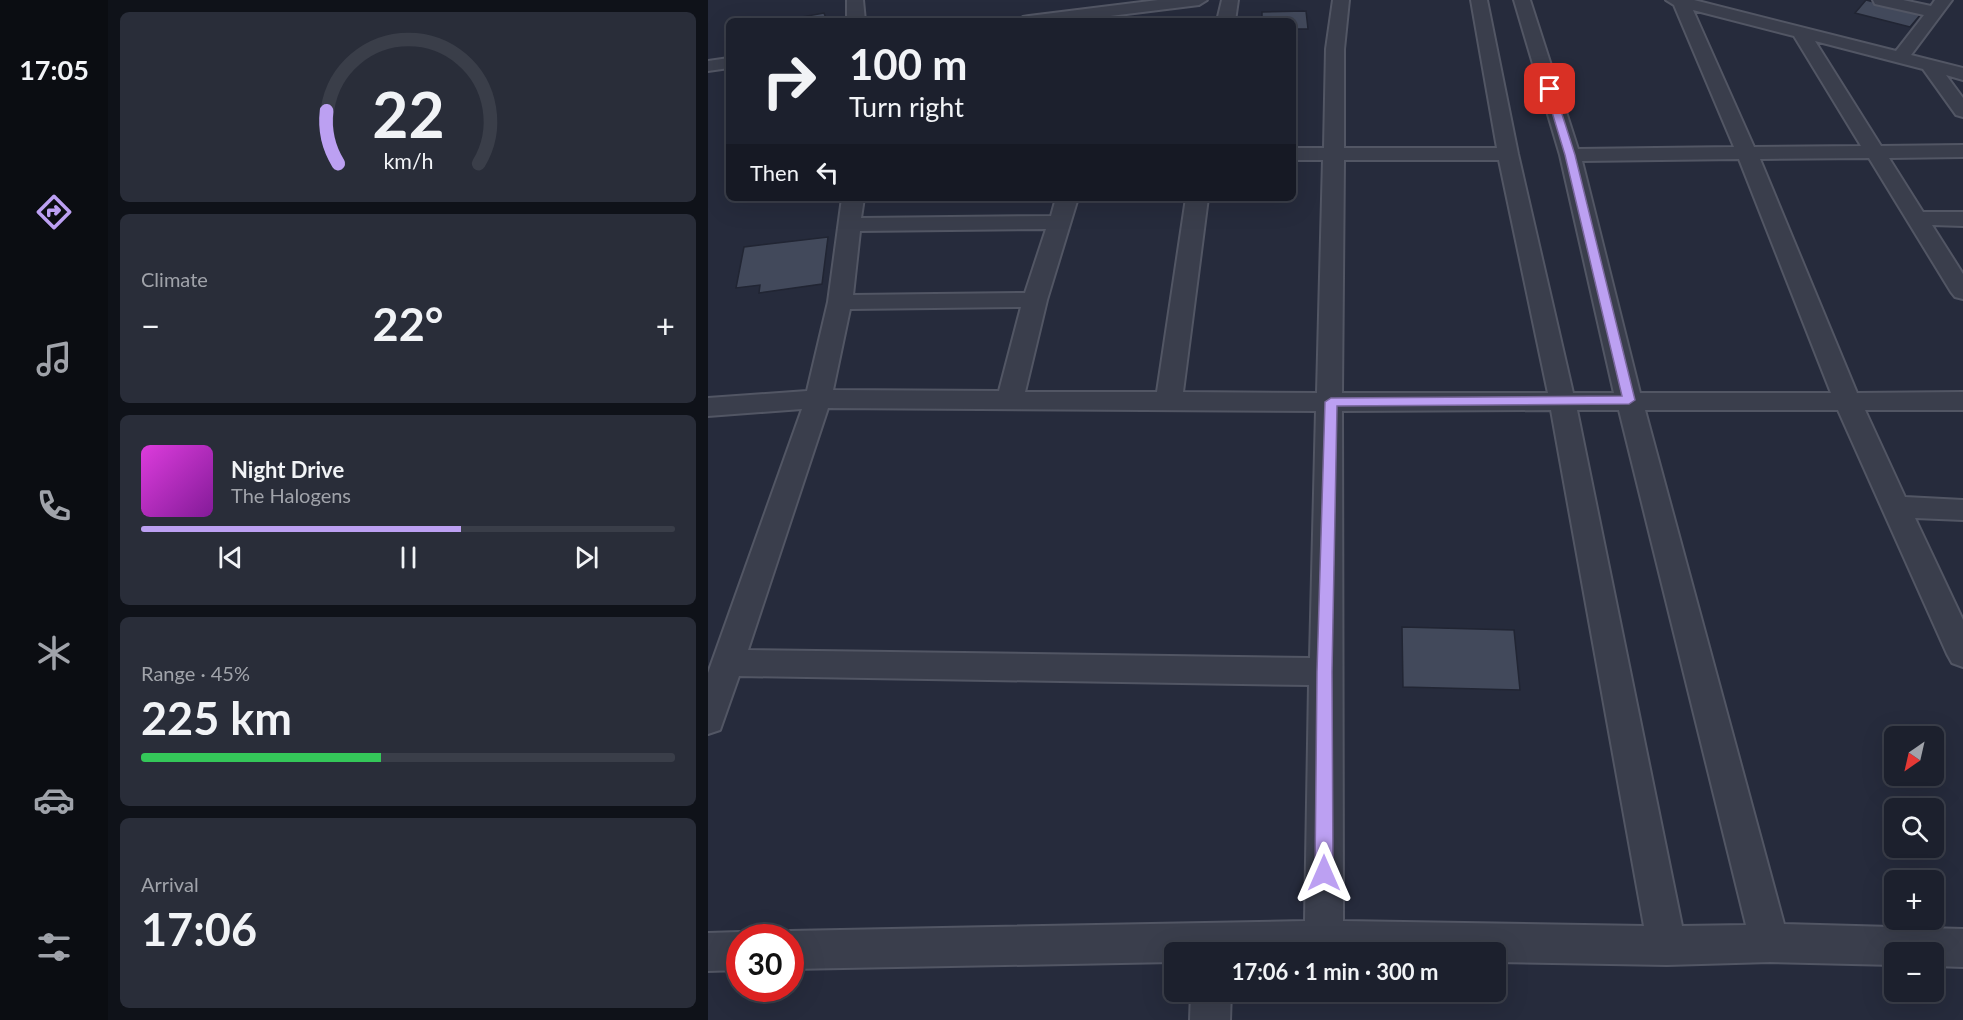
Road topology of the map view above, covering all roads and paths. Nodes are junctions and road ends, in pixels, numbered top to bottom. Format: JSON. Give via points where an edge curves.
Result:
{"nodes":[{"id":1,"x":855,"y":0,"type":"edge"},
{"id":2,"x":1199,"y":0,"type":"edge"},
{"id":3,"x":1230,"y":0,"type":"edge"},
{"id":4,"x":1341,"y":0,"type":"edge"},
{"id":5,"x":1479,"y":0,"type":"edge"},
{"id":6,"x":1522,"y":0,"type":"edge"},
{"id":7,"x":1881,"y":0,"type":"edge"},
{"id":8,"x":1679,"y":1,"type":"edge"},
{"id":9,"x":1939,"y":6,"type":"edge"},
{"id":10,"x":856,"y":18,"type":"edge"},
{"id":11,"x":1024,"y":18,"type":"edge"},
{"id":12,"x":1227,"y":18,"type":"edge"},
{"id":13,"x":1800,"y":32,"type":"junction"},
{"id":14,"x":1900,"y":58,"type":"junction"},
{"id":15,"x":726,"y":63,"type":"edge"},
{"id":16,"x":708,"y":66,"type":"edge"},
{"id":17,"x":1930,"y":66,"type":"junction"},
{"id":18,"x":1963,"y":75,"type":"edge"},
{"id":19,"x":1963,"y":111,"type":"edge"},
{"id":20,"x":1873,"y":150,"type":"junction"},
{"id":21,"x":1963,"y":151,"type":"edge"},
{"id":22,"x":1747,"y":153,"type":"junction"},
{"id":23,"x":1296,"y":154,"type":"edge"},
{"id":24,"x":1508,"y":154,"type":"junction"},
{"id":25,"x":1334,"y":155,"type":"junction"},
{"id":26,"x":1570,"y":155,"type":"junction"},
{"id":27,"x":853,"y":201,"type":"edge"},
{"id":28,"x":1066,"y":201,"type":"edge"},
{"id":29,"x":1197,"y":201,"type":"edge"},
{"id":30,"x":1917,"y":218,"type":"junction"},
{"id":31,"x":1963,"y":219,"type":"edge"},
{"id":32,"x":1060,"y":222,"type":"junction"},
{"id":33,"x":850,"y":225,"type":"junction"},
{"id":34,"x":1963,"y":292,"type":"edge"},
{"id":35,"x":1035,"y":300,"type":"junction"},
{"id":36,"x":840,"y":302,"type":"junction"},
{"id":37,"x":818,"y":399,"type":"junction"},
{"id":38,"x":1010,"y":400,"type":"junction"},
{"id":39,"x":1562,"y":400,"type":"junction"},
{"id":40,"x":1629,"y":400,"type":"junction"},
{"id":41,"x":1847,"y":400,"type":"junction"},
{"id":42,"x":1169,"y":401,"type":"junction"},
{"id":43,"x":1963,"y":401,"type":"edge"},
{"id":44,"x":1331,"y":402,"type":"junction"},
{"id":45,"x":708,"y":407,"type":"edge"},
{"id":46,"x":1894,"y":507,"type":"junction"},
{"id":47,"x":1963,"y":510,"type":"edge"},
{"id":48,"x":1963,"y":654,"type":"edge"},
{"id":49,"x":729,"y":663,"type":"junction"},
{"id":50,"x":1324,"y":672,"type":"junction"},
{"id":51,"x":708,"y":720,"type":"edge"},
{"id":52,"x":1324,"y":940,"type":"junction"},
{"id":53,"x":1292,"y":942,"type":"edge"},
{"id":54,"x":1770,"y":943,"type":"junction"},
{"id":55,"x":1667,"y":946,"type":"junction"},
{"id":56,"x":1164,"y":947,"type":"edge"},
{"id":57,"x":1963,"y":948,"type":"edge"},
{"id":58,"x":804,"y":950,"type":"edge"},
{"id":59,"x":726,"y":951,"type":"edge"},
{"id":60,"x":708,"y":952,"type":"edge"},
{"id":61,"x":1211,"y":1002,"type":"edge"},
{"id":62,"x":1210,"y":1020,"type":"edge"}],
"edges":[{"from":1,"to":10,"type":"street"},
{"from":2,"to":11,"type":"street"},
{"from":3,"to":12,"type":"street"},
{"from":4,"to":25,"type":"street","via":[[1335,49]]},
{"from":5,"to":24,"type":"street"},
{"from":6,"to":26,"type":"street"},
{"from":7,"to":9,"type":"street"},
{"from":8,"to":13,"type":"street"},
{"from":8,"to":22,"type":"street"},
{"from":9,"to":14,"type":"street"},
{"from":13,"to":14,"type":"street"},
{"from":13,"to":20,"type":"street"},
{"from":14,"to":17,"type":"street"},
{"from":15,"to":16,"type":"street"},
{"from":17,"to":18,"type":"street"},
{"from":17,"to":19,"type":"street"},
{"from":20,"to":21,"type":"street"},
{"from":20,"to":22,"type":"street"},
{"from":20,"to":30,"type":"street"},
{"from":22,"to":26,"type":"street"},
{"from":22,"to":41,"type":"street"},
{"from":23,"to":25,"type":"street"},
{"from":24,"to":25,"type":"street"},
{"from":24,"to":39,"type":"street"},
{"from":25,"to":44,"type":"street"},
{"from":26,"to":40,"type":"street"},
{"from":27,"to":33,"type":"street"},
{"from":28,"to":32,"type":"street"},
{"from":29,"to":42,"type":"street"},
{"from":30,"to":31,"type":"street"},
{"from":30,"to":34,"type":"street"},
{"from":32,"to":33,"type":"street"},
{"from":32,"to":35,"type":"street"},
{"from":33,"to":36,"type":"street"},
{"from":35,"to":36,"type":"street"},
{"from":35,"to":38,"type":"street"},
{"from":36,"to":37,"type":"street"},
{"from":37,"to":38,"type":"street"},
{"from":37,"to":45,"type":"street"},
{"from":37,"to":49,"type":"street"},
{"from":38,"to":42,"type":"street"},
{"from":39,"to":40,"type":"street"},
{"from":39,"to":44,"type":"street"},
{"from":39,"to":55,"type":"street"},
{"from":40,"to":41,"type":"street"},
{"from":40,"to":54,"type":"street"},
{"from":41,"to":43,"type":"street"},
{"from":41,"to":46,"type":"street"},
{"from":42,"to":44,"type":"street"},
{"from":44,"to":50,"type":"street"},
{"from":46,"to":47,"type":"street"},
{"from":46,"to":48,"type":"street"},
{"from":49,"to":50,"type":"street"},
{"from":49,"to":51,"type":"street"},
{"from":50,"to":52,"type":"street"},
{"from":52,"to":53,"type":"street"},
{"from":52,"to":55,"type":"street"},
{"from":54,"to":55,"type":"street"},
{"from":54,"to":57,"type":"street"},
{"from":56,"to":58,"type":"street"},
{"from":59,"to":60,"type":"street"},
{"from":61,"to":62,"type":"street"}]}
